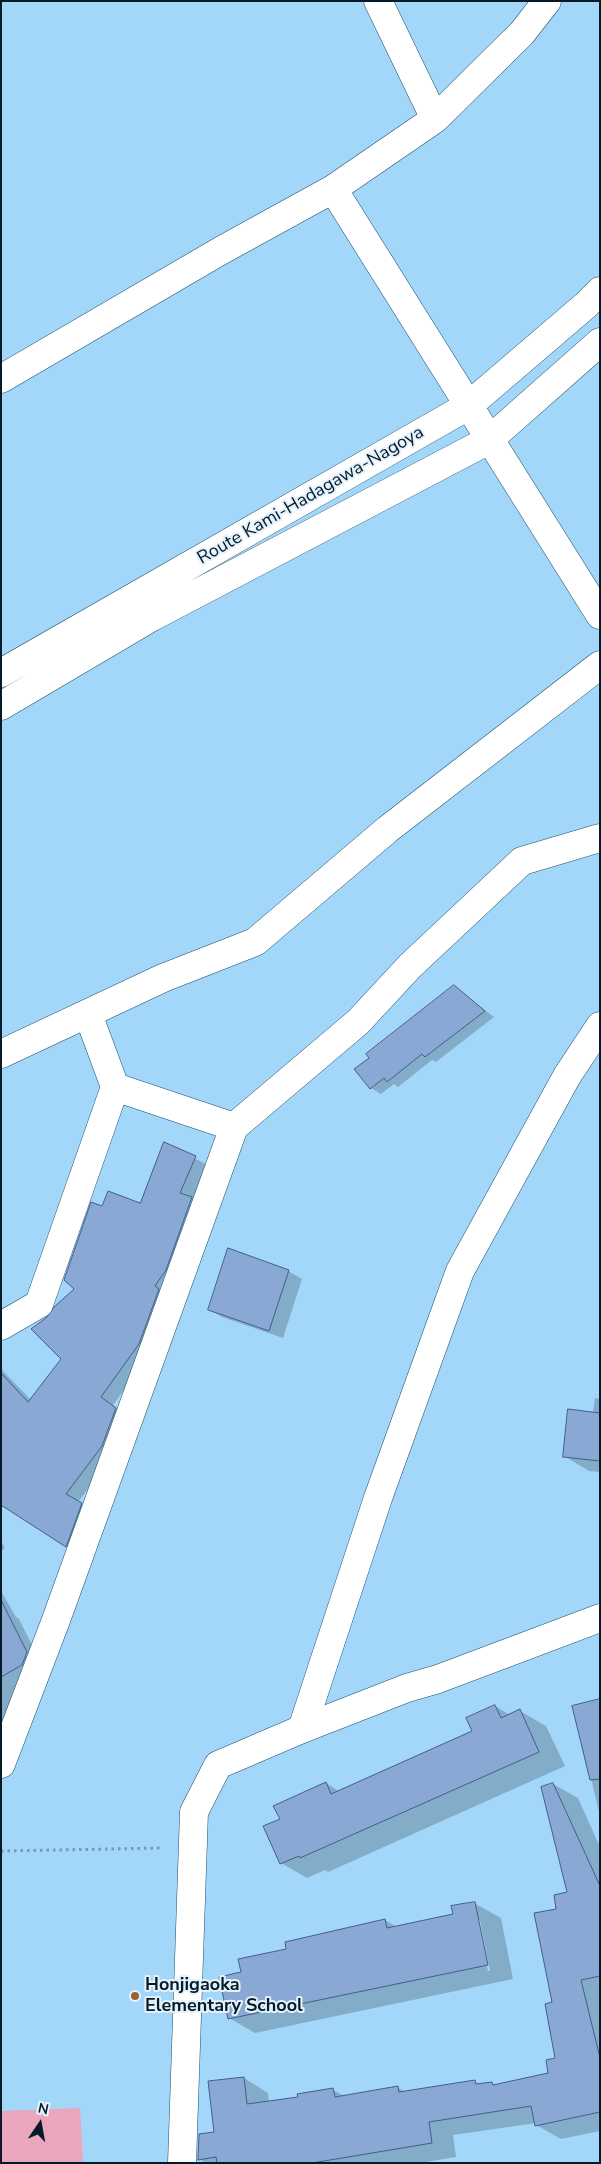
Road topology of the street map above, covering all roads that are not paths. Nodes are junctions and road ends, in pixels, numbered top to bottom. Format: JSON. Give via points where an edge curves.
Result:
{"nodes":[{"id":1,"x":378,"y":1,"type":"edge"},
{"id":2,"x":547,"y":1,"type":"edge"},
{"id":3,"x":435,"y":119,"type":"junction"},
{"id":4,"x":333,"y":189,"type":"junction"},
{"id":5,"x":600,"y":291,"type":"edge"},
{"id":6,"x":600,"y":342,"type":"edge"},
{"id":7,"x":1,"y":380,"type":"edge"},
{"id":8,"x":468,"y":406,"type":"junction"},
{"id":9,"x":489,"y":440,"type":"junction"},
{"id":10,"x":600,"y":615,"type":"edge"},
{"id":11,"x":600,"y":665,"type":"edge"},
{"id":12,"x":1,"y":673,"type":"edge"},
{"id":13,"x":1,"y":706,"type":"edge"},
{"id":14,"x":600,"y":838,"type":"edge"},
{"id":15,"x":88,"y":1014,"type":"junction"},
{"id":16,"x":600,"y":1026,"type":"edge"},
{"id":17,"x":1,"y":1054,"type":"edge"},
{"id":18,"x":115,"y":1087,"type":"junction"},
{"id":19,"x":234,"y":1127,"type":"junction"},
{"id":20,"x":1,"y":1326,"type":"edge"},
{"id":21,"x":600,"y":1618,"type":"edge"},
{"id":22,"x":302,"y":1729,"type":"junction"},
{"id":23,"x":1,"y":1764,"type":"edge"},
{"id":24,"x":182,"y":2163,"type":"edge"}],
"edges":[{"from":1,"to":3,"type":"street"},
{"from":2,"to":3,"type":"street","via":[[522,33]]},
{"from":3,"to":4,"type":"street"},
{"from":4,"to":7,"type":"street"},
{"from":4,"to":8,"type":"street"},
{"from":5,"to":8,"type":"street","name":"Route Kami-Hadagawa-Nagoya"},
{"from":6,"to":9,"type":"street","name":"Route Kami-Hadagawa-Nagoya"},
{"from":8,"to":9,"type":"street"},
{"from":8,"to":12,"type":"street","name":"Route Kami-Hadagawa-Nagoya"},
{"from":9,"to":10,"type":"street"},
{"from":9,"to":13,"type":"street","name":"Route Kami-Hadagawa-Nagoya","via":[[152,617]]},
{"from":11,"to":15,"type":"street","via":[[388,830],[255,942],[164,978]]},
{"from":14,"to":19,"type":"street","via":[[522,861],[410,966],[358,1022]]},
{"from":15,"to":17,"type":"street"},
{"from":15,"to":18,"type":"street"},
{"from":16,"to":22,"type":"street","via":[[567,1076],[460,1271],[378,1498]]},
{"from":18,"to":19,"type":"street"},
{"from":18,"to":20,"type":"street","via":[[39,1304]]},
{"from":19,"to":23,"type":"street"},
{"from":21,"to":22,"type":"street"},
{"from":22,"to":24,"type":"street","via":[[218,1765],[194,1812]]}]}
